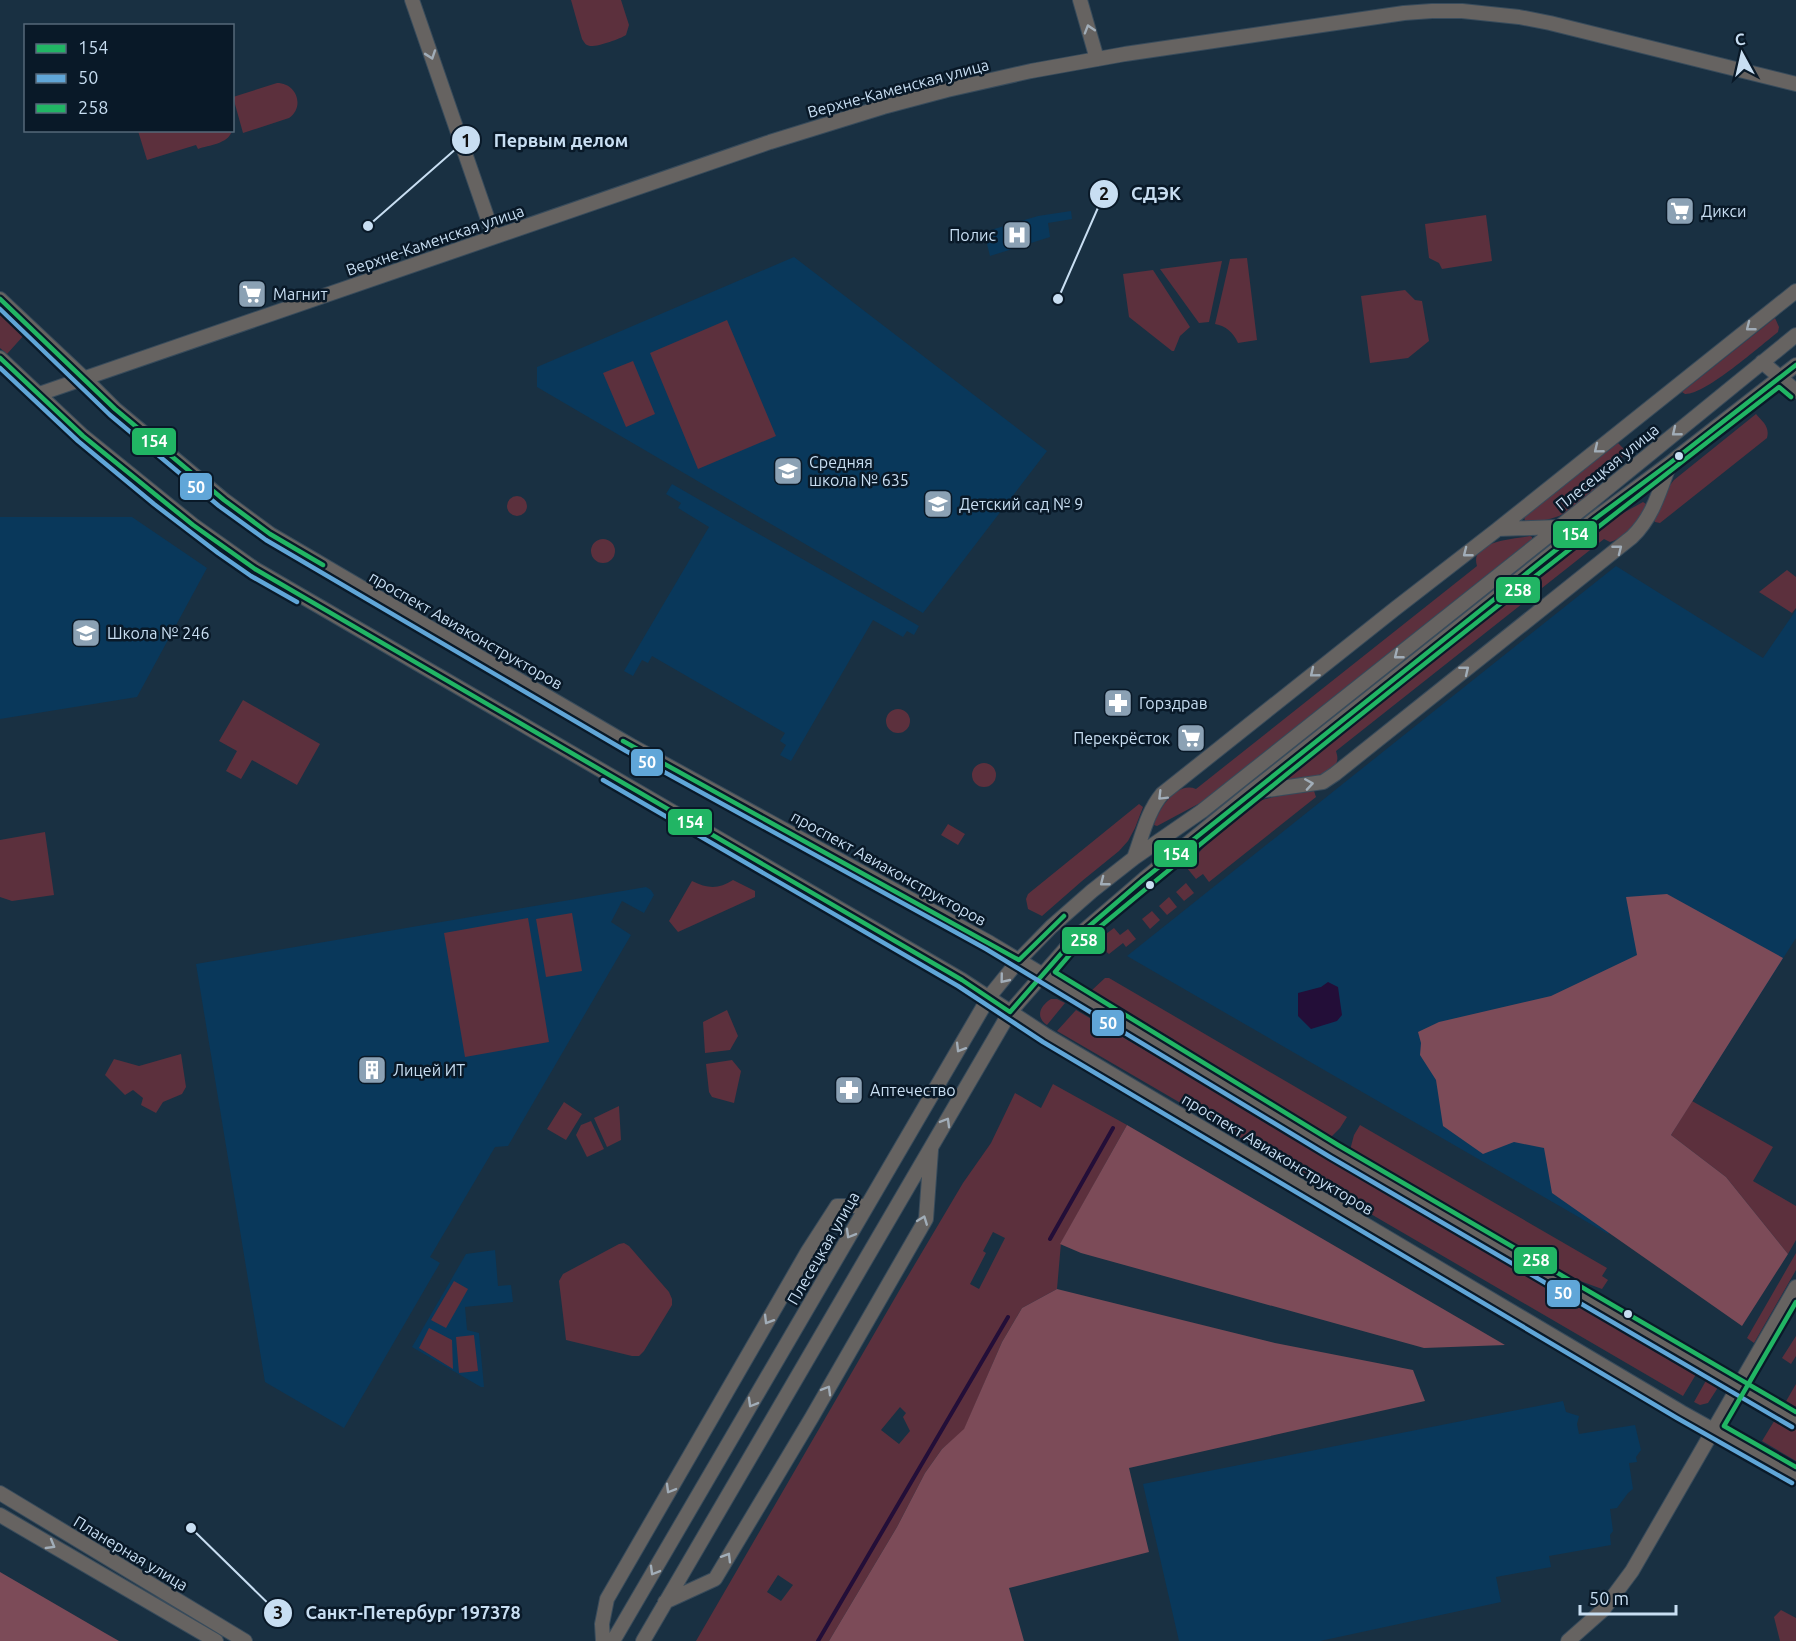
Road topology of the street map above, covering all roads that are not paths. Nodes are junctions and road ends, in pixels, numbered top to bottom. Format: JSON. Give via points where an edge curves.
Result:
{"nodes":[{"id":1,"x":412,"y":0,"type":"edge"},
{"id":2,"x":1080,"y":0,"type":"edge"},
{"id":3,"x":1097,"y":59,"type":"junction"},
{"id":4,"x":1796,"y":84,"type":"edge"},
{"id":5,"x":494,"y":237,"type":"junction"},
{"id":6,"x":1796,"y":291,"type":"edge"},
{"id":7,"x":0,"y":299,"type":"edge"},
{"id":8,"x":1796,"y":335,"type":"edge"},
{"id":9,"x":0,"y":358,"type":"edge"},
{"id":10,"x":1762,"y":362,"type":"junction"},
{"id":11,"x":1796,"y":365,"type":"edge"},
{"id":12,"x":1779,"y":378,"type":"junction"},
{"id":13,"x":85,"y":379,"type":"junction"},
{"id":14,"x":1796,"y":391,"type":"edge"},
{"id":15,"x":39,"y":394,"type":"junction"},
{"id":16,"x":1670,"y":463,"type":"junction"},
{"id":17,"x":1559,"y":527,"type":"junction"},
{"id":18,"x":1498,"y":529,"type":"junction"},
{"id":19,"x":1251,"y":792,"type":"junction"},
{"id":20,"x":1134,"y":858,"type":"junction"},
{"id":21,"x":1019,"y":960,"type":"junction"},
{"id":22,"x":1044,"y":974,"type":"junction"},
{"id":23,"x":989,"y":997,"type":"junction"},
{"id":24,"x":1010,"y":1012,"type":"junction"},
{"id":25,"x":931,"y":1147,"type":"junction"},
{"id":26,"x":867,"y":1206,"type":"junction"},
{"id":27,"x":1796,"y":1287,"type":"edge"},
{"id":28,"x":1739,"y":1388,"type":"junction"},
{"id":29,"x":1796,"y":1421,"type":"edge"},
{"id":30,"x":1714,"y":1429,"type":"junction"},
{"id":31,"x":1796,"y":1476,"type":"edge"},
{"id":32,"x":0,"y":1493,"type":"edge"},
{"id":33,"x":0,"y":1515,"type":"edge"},
{"id":34,"x":665,"y":1602,"type":"junction"},
{"id":35,"x":216,"y":1641,"type":"edge"},
{"id":36,"x":245,"y":1641,"type":"edge"},
{"id":37,"x":603,"y":1641,"type":"edge"},
{"id":38,"x":614,"y":1641,"type":"edge"},
{"id":39,"x":643,"y":1641,"type":"edge"},
{"id":40,"x":1568,"y":1641,"type":"edge"}],
"edges":[{"from":1,"to":5,"type":"street","one_way":true},
{"from":3,"to":2,"type":"street","one_way":true},
{"from":3,"to":4,"type":"street","name":"Верхне-Каменская улица","via":[[1360,19],[1462,11],[1550,23]]},
{"from":3,"to":5,"type":"street","name":"Верхне-Каменская улица","via":[[947,90],[861,113]]},
{"from":5,"to":13,"type":"street","name":"Верхне-Каменская улица"},
{"from":6,"to":18,"type":"street","one_way":true},
{"from":7,"to":13,"type":"street","name":"проспект Авиаконструкторов"},
{"from":8,"to":10,"type":"street","name":"Плесецкая улица"},
{"from":9,"to":15,"type":"street","name":"проспект Авиаконструкторов"},
{"from":10,"to":12,"type":"street"},
{"from":10,"to":17,"type":"street","name":"Плесецкая улица","one_way":true},
{"from":11,"to":12,"type":"street","name":"Плесецкая улица"},
{"from":12,"to":14,"type":"street"},
{"from":12,"to":16,"type":"street","name":"Плесецкая улица"},
{"from":13,"to":15,"type":"street","name":"Верхне-Каменская улица"},
{"from":13,"to":21,"type":"street","name":"проспект Авиаконструкторов","via":[[156,444],[270,534],[630,745]]},
{"from":15,"to":23,"type":"street","name":"проспект Авиаконструкторов","via":[[159,498],[255,569]]},
{"from":16,"to":19,"type":"street","name":"Плесецкая улица"},
{"from":19,"to":16,"type":"street","one_way":true,"via":[[1323,782],[1335,774],[1632,537],[1651,514]]},
{"from":17,"to":18,"type":"street"},
{"from":17,"to":20,"type":"street","name":"Плесецкая улица","one_way":true,"via":[[1203,811]]},
{"from":18,"to":20,"type":"street","one_way":true,"via":[[1162,794],[1150,812]]},
{"from":19,"to":22,"type":"street","name":"Плесецкая улица","via":[[1085,929]]},
{"from":20,"to":21,"type":"street","name":"Плесецкая улица","one_way":true,"via":[[1051,927]]},
{"from":21,"to":22,"type":"street","name":"проспект Авиаконструкторов"},
{"from":21,"to":23,"type":"street","name":"Плесецкая улица","one_way":true},
{"from":22,"to":24,"type":"street","name":"Плесецкая улица"},
{"from":22,"to":28,"type":"street","name":"проспект Авиаконструкторов","via":[[1344,1157]]},
{"from":23,"to":24,"type":"street","name":"проспект Авиаконструкторов"},
{"from":23,"to":26,"type":"street","name":"Плесецкая улица","one_way":true},
{"from":25,"to":24,"type":"street","name":"Плесецкая улица","one_way":true},
{"from":24,"to":30,"type":"street","name":"проспект Авиаконструкторов"},
{"from":25,"to":34,"type":"street","name":"Плесецкая улица"},
{"from":34,"to":25,"type":"street","one_way":true,"via":[[715,1579],[812,1417],[926,1219]]},
{"from":26,"to":37,"type":"street","one_way":true,"via":[[837,1206],[808,1251],[607,1599]]},
{"from":26,"to":38,"type":"street","name":"Плесецкая улица","one_way":true},
{"from":27,"to":28,"type":"street"},
{"from":28,"to":29,"type":"street","name":"проспект Авиаконструкторов"},
{"from":28,"to":30,"type":"street"},
{"from":30,"to":31,"type":"street","name":"проспект Авиаконструкторов"},
{"from":30,"to":40,"type":"street","via":[[1632,1571],[1602,1610]]},
{"from":32,"to":36,"type":"street","name":"Планерная улица"},
{"from":33,"to":35,"type":"street","name":"Планерная улица","one_way":true},
{"from":34,"to":39,"type":"street","name":"Плесецкая улица"}]}
